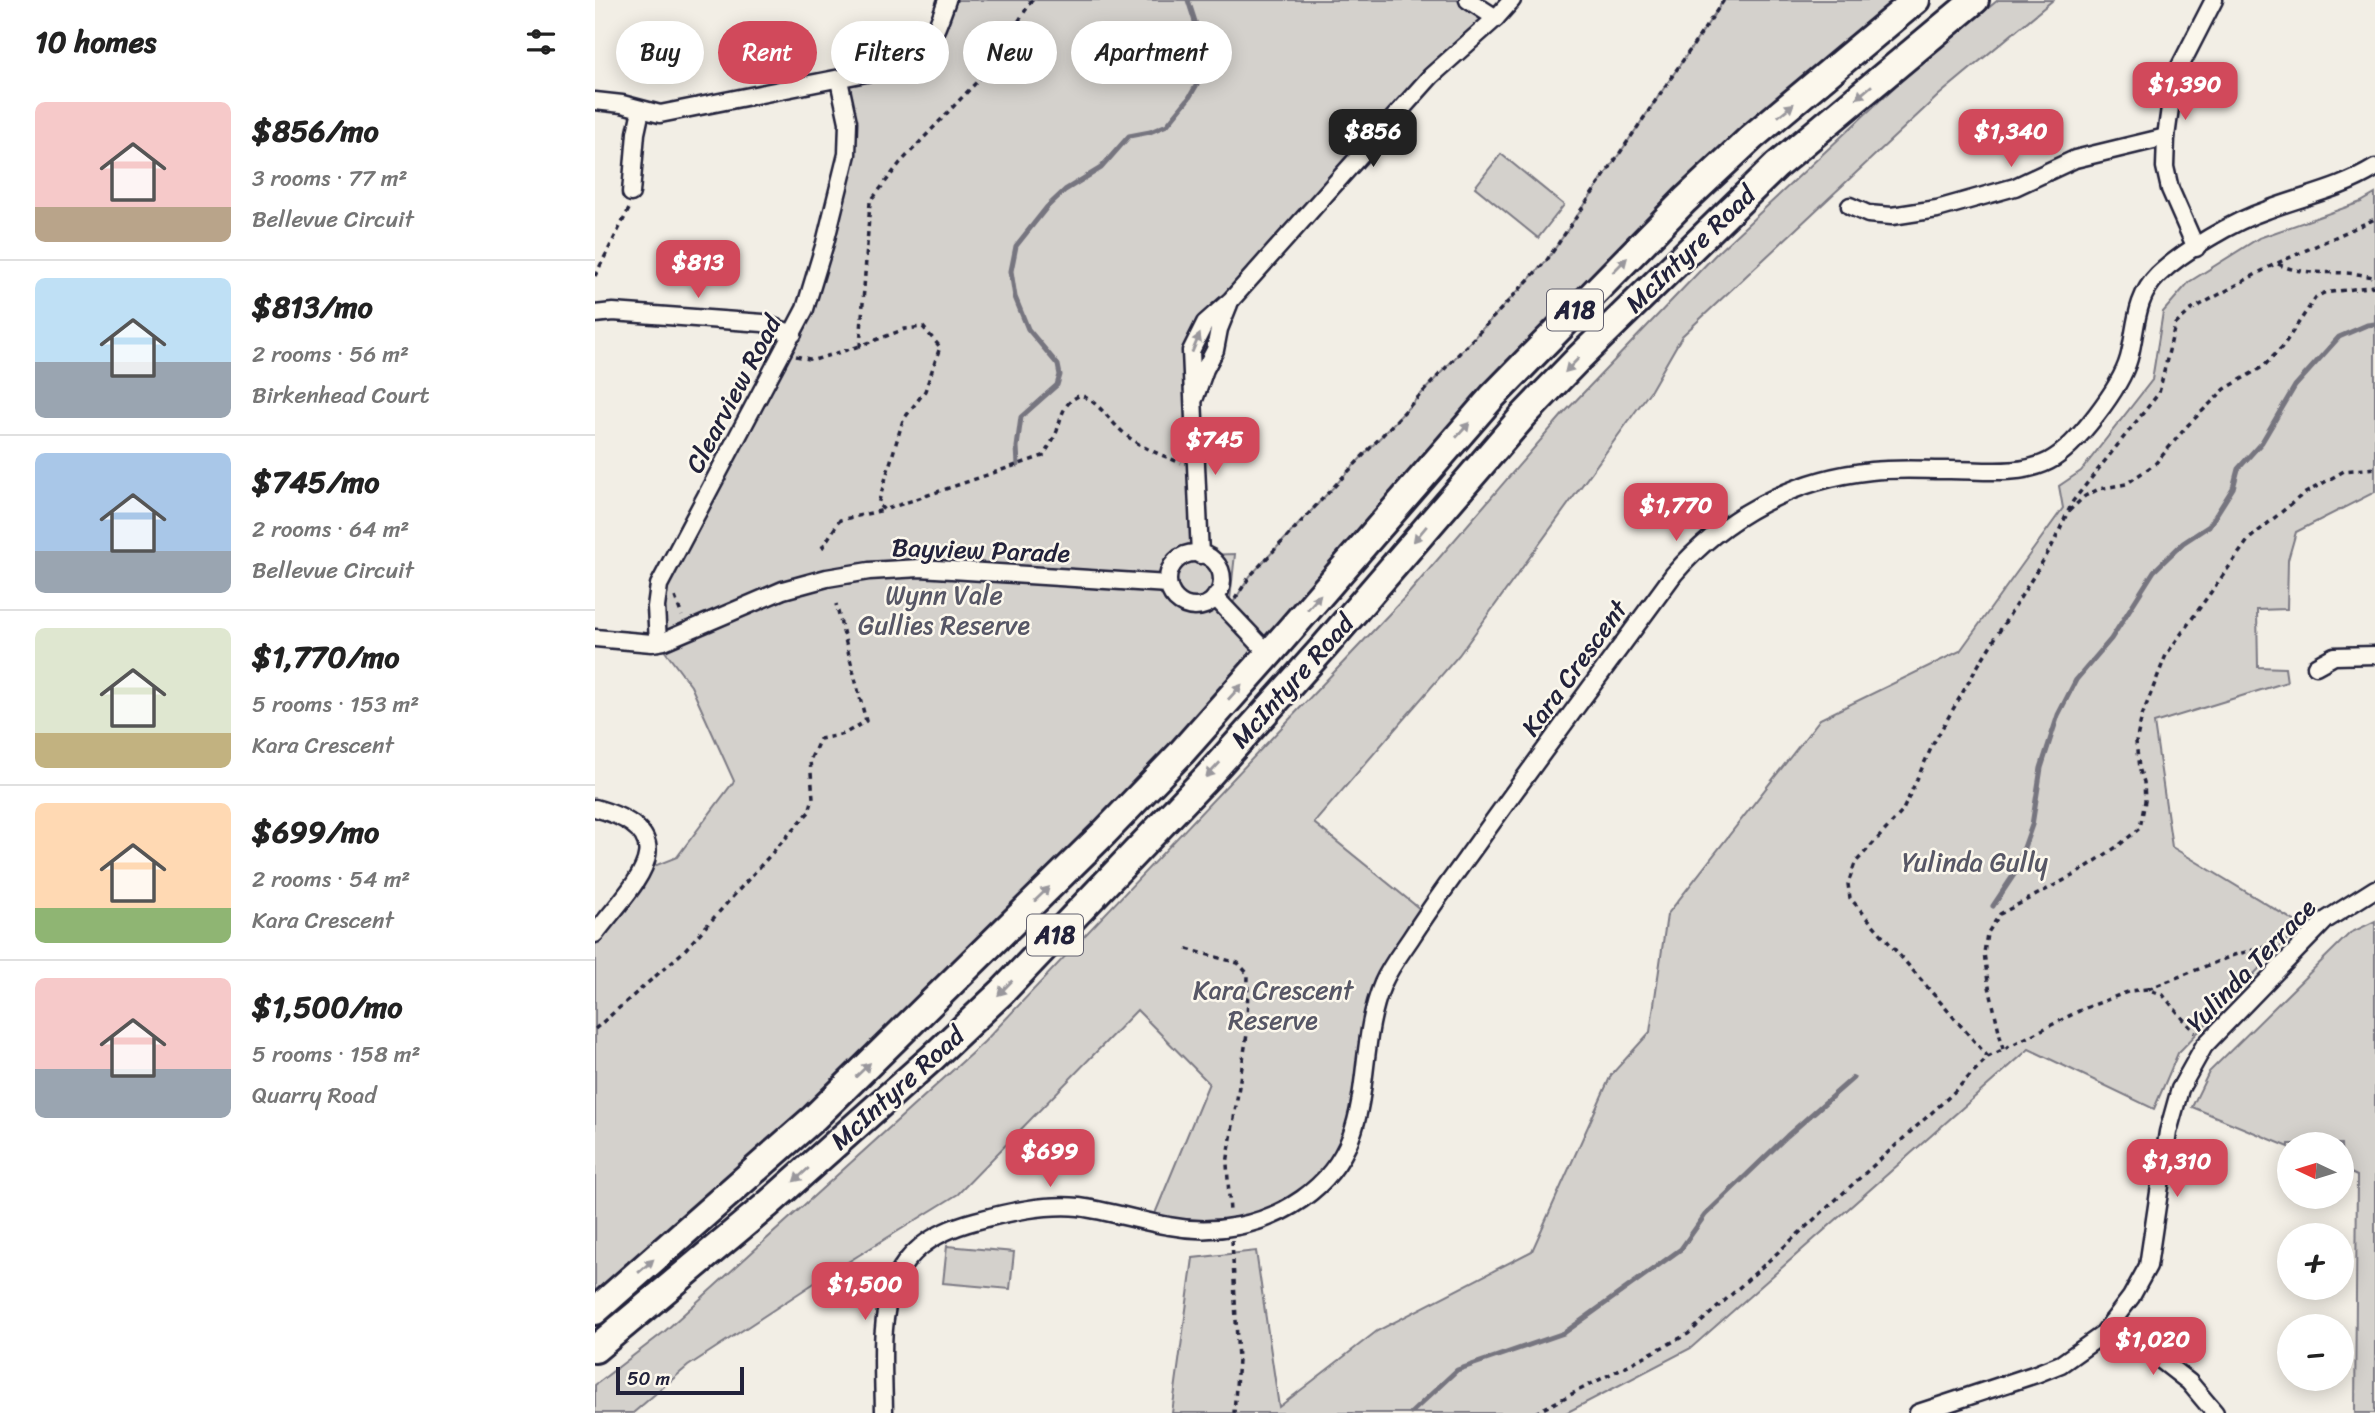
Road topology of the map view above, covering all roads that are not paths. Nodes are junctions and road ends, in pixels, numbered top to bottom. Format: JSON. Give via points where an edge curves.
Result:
{"nodes":[{"id":1,"x":947,"y":0,"type":"edge"},
{"id":2,"x":1468,"y":0,"type":"edge"},
{"id":3,"x":1512,"y":0,"type":"edge"},
{"id":4,"x":1916,"y":0,"type":"edge"},
{"id":5,"x":1975,"y":0,"type":"edge"},
{"id":6,"x":2214,"y":0,"type":"edge"},
{"id":7,"x":1496,"y":19,"type":"junction"},
{"id":8,"x":939,"y":21,"type":"edge"},
{"id":9,"x":831,"y":82,"type":"edge"},
{"id":10,"x":840,"y":84,"type":"edge"},
{"id":11,"x":595,"y":101,"type":"edge"},
{"id":12,"x":641,"y":110,"type":"junction"},
{"id":13,"x":2165,"y":137,"type":"junction"},
{"id":14,"x":2375,"y":168,"type":"edge"},
{"id":15,"x":633,"y":196,"type":"road end"},
{"id":16,"x":1850,"y":206,"type":"dead end"},
{"id":17,"x":2196,"y":248,"type":"junction"},
{"id":18,"x":595,"y":314,"type":"edge"},
{"id":19,"x":793,"y":334,"type":"junction"},
{"id":20,"x":1200,"y":555,"type":"junction"},
{"id":21,"x":1168,"y":584,"type":"junction"},
{"id":22,"x":1215,"y":597,"type":"junction"},
{"id":23,"x":595,"y":638,"type":"edge"},
{"id":24,"x":658,"y":642,"type":"junction"},
{"id":25,"x":1324,"y":647,"type":"junction"},
{"id":26,"x":1269,"y":654,"type":"junction"},
{"id":27,"x":2375,"y":654,"type":"edge"},
{"id":28,"x":2316,"y":666,"type":"dead end"},
{"id":29,"x":1270,"y":708,"type":"junction"},
{"id":30,"x":595,"y":808,"type":"edge"},
{"id":31,"x":2375,"y":889,"type":"edge"},
{"id":32,"x":595,"y":934,"type":"edge"},
{"id":33,"x":595,"y":1311,"type":"edge"},
{"id":34,"x":2112,"y":1322,"type":"junction"},
{"id":35,"x":595,"y":1349,"type":"edge"},
{"id":36,"x":884,"y":1413,"type":"edge"},
{"id":37,"x":1918,"y":1413,"type":"edge"},
{"id":38,"x":2215,"y":1413,"type":"edge"}],
"edges":[{"from":1,"to":8,"type":"street"},
{"from":2,"to":7,"type":"street"},
{"from":3,"to":7,"type":"street"},
{"from":26,"to":4,"type":"main road","name":"McIntyre Road","number":"A18","one_way":true,"via":[[1485,405],[1574,310],[1752,137]]},
{"from":5,"to":25,"type":"main road","name":"McIntyre Road","number":"A18","one_way":true,"via":[[1776,166],[1622,314],[1524,415]]},
{"from":6,"to":13,"type":"street","via":[[2174,78]]},
{"from":7,"to":20,"type":"street","via":[[1431,76],[1231,300],[1205,323],[1191,351]]},
{"from":9,"to":12,"type":"street","via":[[685,111],[660,114]]},
{"from":10,"to":19,"type":"street","name":"Clearview Road","via":[[848,122],[847,154],[825,243]]},
{"from":11,"to":12,"type":"street"},
{"from":12,"to":15,"type":"street"},
{"from":13,"to":16,"type":"street","via":[[2089,155],[2015,187],[1937,209],[1892,216],[1868,214]]},
{"from":13,"to":17,"type":"street","via":[[2170,189]]},
{"from":14,"to":17,"type":"street","name":"Kara Crescent","via":[[2346,184],[2251,215]]},
{"from":17,"to":36,"type":"street","name":"Kara Crescent","via":[[2159,274],[2147,290],[2137,310],[2119,384],[2080,436],[2053,460],[2031,468],[1895,470],[1835,477],[1754,508],[1700,545],[1529,771],[1390,970],[1375,1009],[1357,1120],[1341,1157],[1303,1199],[1269,1217],[1232,1228],[1173,1227],[1098,1210],[1039,1207],[989,1217],[929,1239],[893,1284],[884,1314]]},
{"from":18,"to":19,"type":"street","via":[[763,323]]},
{"from":19,"to":24,"type":"street","name":"Clearview Road","via":[[659,585]]},
{"from":20,"to":21,"type":"street","via":[[1184,555],[1173,565]]},
{"from":20,"to":22,"type":"street","via":[[1215,562],[1221,574]]},
{"from":21,"to":22,"type":"street","via":[[1179,603],[1191,607]]},
{"from":21,"to":24,"type":"street","name":"Bayview Parade","via":[[920,568],[869,571],[783,590]]},
{"from":22,"to":26,"type":"street"},
{"from":23,"to":24,"type":"street","name":"Bayview Parade"},
{"from":25,"to":26,"type":"main road"},
{"from":25,"to":29,"type":"main road","name":"McIntyre Road","number":"A18"},
{"from":26,"to":29,"type":"main road"},
{"from":33,"to":26,"type":"main road","name":"McIntyre Road","number":"A18","one_way":true,"via":[[824,1109],[1105,832]]},
{"from":27,"to":28,"type":"street","via":[[2335,656]]},
{"from":29,"to":35,"type":"main road","name":"McIntyre Road","number":"A18","one_way":true,"via":[[982,1011],[767,1205]]},
{"from":30,"to":32,"type":"street","via":[[631,822],[647,843],[649,856],[645,870]]},
{"from":31,"to":34,"type":"street","name":"Yulinda Terrace","via":[[2326,920],[2204,1046],[2181,1089],[2168,1132],[2148,1266]]},
{"from":34,"to":37,"type":"street","name":"Yulinda Terrace","via":[[2091,1345],[2061,1364]]},
{"from":34,"to":38,"type":"street","via":[[2189,1382]]}]}
